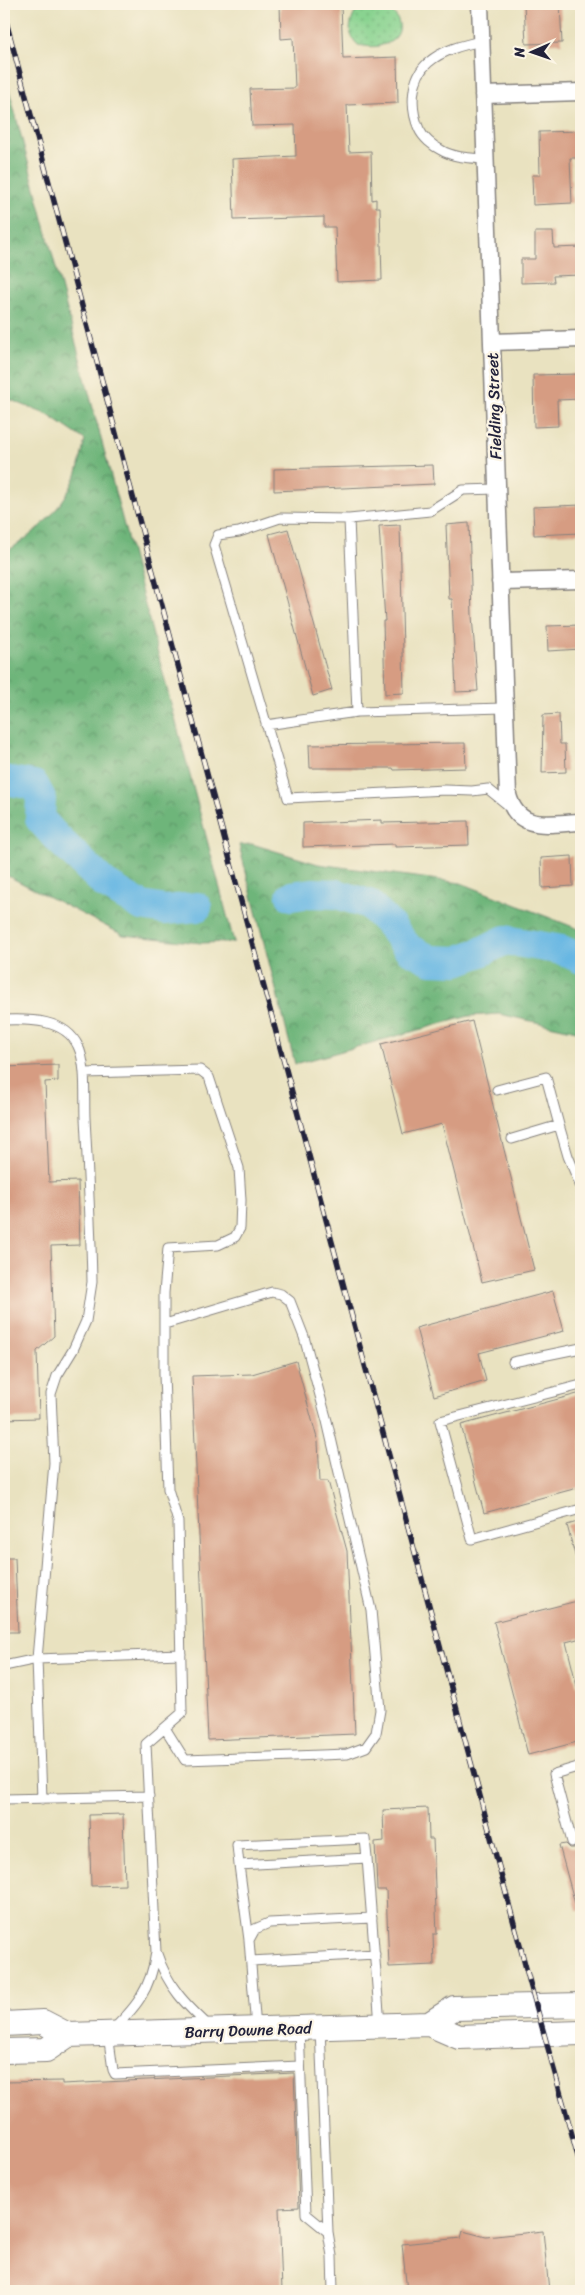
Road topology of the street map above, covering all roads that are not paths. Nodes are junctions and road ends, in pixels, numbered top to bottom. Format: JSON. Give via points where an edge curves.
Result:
{"nodes":[{"id":1,"x":480,"y":4,"type":"edge"},
{"id":2,"x":481,"y":41,"type":"junction"},
{"id":3,"x":581,"y":92,"type":"edge"},
{"id":4,"x":483,"y":95,"type":"junction"},
{"id":5,"x":485,"y":159,"type":"junction"},
{"id":6,"x":581,"y":339,"type":"edge"},
{"id":7,"x":492,"y":342,"type":"junction"},
{"id":8,"x":497,"y":489,"type":"junction"},
{"id":9,"x":349,"y":519,"type":"junction"},
{"id":10,"x":581,"y":580,"type":"edge"},
{"id":11,"x":500,"y":582,"type":"junction"},
{"id":12,"x":504,"y":708,"type":"junction"},
{"id":13,"x":357,"y":712,"type":"junction"},
{"id":14,"x":266,"y":725,"type":"junction"},
{"id":15,"x":511,"y":808,"type":"junction"},
{"id":16,"x":581,"y":822,"type":"edge"},
{"id":17,"x":4,"y":1020,"type":"edge"},
{"id":18,"x":84,"y":1073,"type":"junction"},
{"id":19,"x":498,"y":1090,"type":"dead end"},
{"id":20,"x":559,"y":1126,"type":"junction"},
{"id":21,"x":512,"y":1139,"type":"dead end"},
{"id":22,"x":581,"y":1186,"type":"edge"},
{"id":23,"x":165,"y":1324,"type":"junction"},
{"id":24,"x":581,"y":1348,"type":"edge"},
{"id":25,"x":513,"y":1362,"type":"dead end"},
{"id":26,"x":581,"y":1385,"type":"edge"},
{"id":27,"x":581,"y":1509,"type":"edge"},
{"id":28,"x":181,"y":1654,"type":"junction"},
{"id":29,"x":37,"y":1659,"type":"junction"},
{"id":30,"x":4,"y":1666,"type":"edge"},
{"id":31,"x":165,"y":1728,"type":"junction"},
{"id":32,"x":581,"y":1766,"type":"edge"},
{"id":33,"x":148,"y":1796,"type":"junction"},
{"id":34,"x":4,"y":1799,"type":"edge"},
{"id":35,"x":42,"y":1799,"type":"junction"},
{"id":36,"x":572,"y":1842,"type":"dead end"},
{"id":37,"x":367,"y":1858,"type":"junction"},
{"id":38,"x":240,"y":1865,"type":"junction"},
{"id":39,"x":372,"y":1918,"type":"junction"},
{"id":40,"x":249,"y":1940,"type":"junction"},
{"id":41,"x":156,"y":1952,"type":"junction"},
{"id":42,"x":375,"y":1954,"type":"junction"},
{"id":43,"x":251,"y":1961,"type":"junction"},
{"id":44,"x":581,"y":2004,"type":"edge"},
{"id":45,"x":4,"y":2024,"type":"edge"},
{"id":46,"x":429,"y":2024,"type":"junction"},
{"id":47,"x":380,"y":2026,"type":"junction"},
{"id":48,"x":310,"y":2027,"type":"junction"},
{"id":49,"x":256,"y":2029,"type":"junction"},
{"id":50,"x":214,"y":2031,"type":"junction"},
{"id":51,"x":108,"y":2034,"type":"junction"},
{"id":52,"x":581,"y":2034,"type":"edge"},
{"id":53,"x":68,"y":2035,"type":"junction"},
{"id":54,"x":4,"y":2052,"type":"edge"},
{"id":55,"x":300,"y":2066,"type":"junction"},
{"id":56,"x":328,"y":2232,"type":"junction"},
{"id":57,"x":334,"y":2291,"type":"edge"}],
"edges":[{"from":1,"to":2,"type":"street","name":"Fielding Street"},
{"from":2,"to":4,"type":"street","name":"Fielding Street"},
{"from":2,"to":5,"type":"lane","via":[[461,46],[427,63],[413,87],[413,109],[419,130],[443,152]]},
{"from":3,"to":4,"type":"street"},
{"from":4,"to":5,"type":"street","name":"Fielding Street"},
{"from":5,"to":7,"type":"street","name":"Fielding Street"},
{"from":6,"to":7,"type":"street"},
{"from":7,"to":8,"type":"street","name":"Fielding Street"},
{"from":8,"to":9,"type":"lane","via":[[463,490],[430,511]]},
{"from":8,"to":11,"type":"street","name":"Fielding Street"},
{"from":9,"to":13,"type":"lane"},
{"from":9,"to":14,"type":"lane","via":[[280,518],[239,532],[218,535],[214,545]]},
{"from":10,"to":11,"type":"street"},
{"from":11,"to":12,"type":"street","name":"Fielding Street"},
{"from":12,"to":13,"type":"lane"},
{"from":12,"to":15,"type":"street","name":"Fielding Street"},
{"from":13,"to":14,"type":"lane"},
{"from":14,"to":15,"type":"lane","via":[[288,798],[488,790]]},
{"from":15,"to":16,"type":"street","via":[[520,819],[533,823]]},
{"from":17,"to":18,"type":"lane","via":[[28,1019],[59,1027],[79,1047]]},
{"from":18,"to":23,"type":"lane","via":[[200,1070],[209,1077],[239,1168],[240,1228],[235,1237],[218,1245],[168,1248]]},
{"from":18,"to":29,"type":"lane","via":[[92,1282],[86,1321],[51,1394],[54,1463]]},
{"from":19,"to":20,"type":"lane","via":[[546,1077]]},
{"from":20,"to":21,"type":"lane"},
{"from":20,"to":22,"type":"lane"},
{"from":23,"to":28,"type":"lane","via":[[168,1489],[178,1522]]},
{"from":23,"to":31,"type":"lane","via":[[272,1292],[290,1301],[304,1337],[327,1421],[371,1610],[380,1710],[376,1733],[366,1748],[347,1754],[185,1760]]},
{"from":24,"to":25,"type":"lane"},
{"from":26,"to":27,"type":"lane","via":[[440,1421],[472,1539]]},
{"from":28,"to":29,"type":"lane"},
{"from":28,"to":31,"type":"lane","via":[[182,1713]]},
{"from":29,"to":30,"type":"lane"},
{"from":29,"to":35,"type":"lane"},
{"from":31,"to":33,"type":"lane","via":[[146,1744]]},
{"from":32,"to":36,"type":"lane","via":[[554,1774]]},
{"from":33,"to":35,"type":"lane"},
{"from":33,"to":41,"type":"lane"},
{"from":34,"to":35,"type":"lane"},
{"from":37,"to":38,"type":"lane"},
{"from":37,"to":38,"type":"lane","via":[[365,1839],[237,1845]]},
{"from":37,"to":39,"type":"lane"},
{"from":38,"to":40,"type":"lane"},
{"from":39,"to":40,"type":"lane","via":[[269,1923],[255,1929]]},
{"from":39,"to":42,"type":"lane"},
{"from":40,"to":43,"type":"lane"},
{"from":41,"to":50,"type":"lane","via":[[170,1986]]},
{"from":41,"to":51,"type":"lane","via":[[148,1987],[126,2018]]},
{"from":42,"to":43,"type":"lane"},
{"from":42,"to":47,"type":"lane"},
{"from":43,"to":49,"type":"lane"},
{"from":44,"to":46,"type":"main road","via":[[454,2008]]},
{"from":45,"to":53,"type":"main road","name":"Barry Downe Road","via":[[43,2022]]},
{"from":46,"to":47,"type":"main road","name":"Barry Downe Road"},
{"from":46,"to":52,"type":"main road","name":"Barry Downe Road","via":[[459,2037]]},
{"from":47,"to":48,"type":"main road","name":"Barry Downe Road"},
{"from":48,"to":49,"type":"main road","name":"Barry Downe Road"},
{"from":48,"to":55,"type":"lane"},
{"from":48,"to":56,"type":"lane"},
{"from":49,"to":50,"type":"main road","name":"Barry Downe Road"},
{"from":50,"to":51,"type":"main road","name":"Barry Downe Road"},
{"from":51,"to":53,"type":"main road","name":"Barry Downe Road"},
{"from":51,"to":55,"type":"lane","via":[[115,2074]]},
{"from":53,"to":54,"type":"main road","via":[[46,2050]]},
{"from":55,"to":56,"type":"lane","via":[[306,2214]]},
{"from":56,"to":57,"type":"lane"}]}
